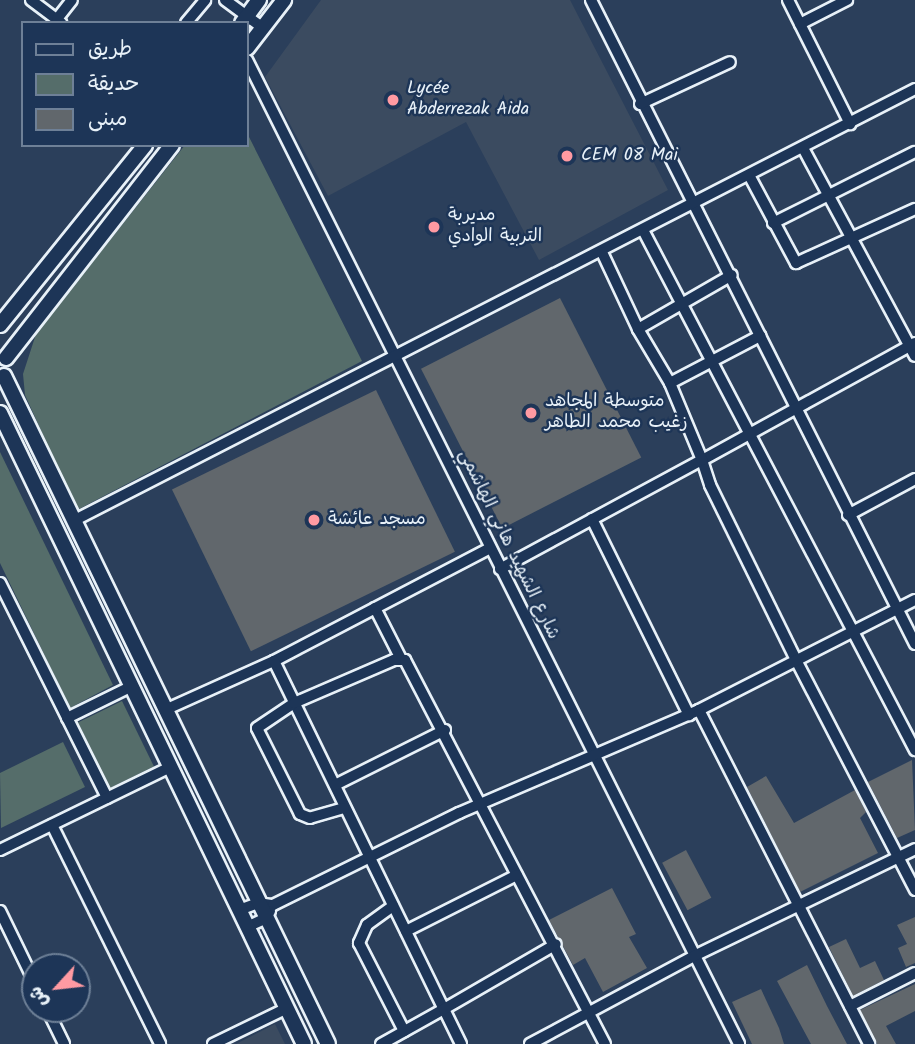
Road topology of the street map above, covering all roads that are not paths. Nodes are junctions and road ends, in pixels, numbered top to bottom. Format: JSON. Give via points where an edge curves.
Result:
{"nodes":[{"id":1,"x":31,"y":0,"type":"edge"},
{"id":2,"x":72,"y":0,"type":"edge"},
{"id":3,"x":205,"y":0,"type":"edge"},
{"id":4,"x":225,"y":0,"type":"edge"},
{"id":5,"x":259,"y":0,"type":"edge"},
{"id":6,"x":284,"y":0,"type":"edge"},
{"id":7,"x":788,"y":0,"type":"edge"},
{"id":8,"x":847,"y":0,"type":"edge"},
{"id":9,"x":596,"y":2,"type":"edge"},
{"id":10,"x":244,"y":20,"type":"edge"},
{"id":11,"x":59,"y":21,"type":"edge"},
{"id":12,"x":188,"y":21,"type":"edge"},
{"id":13,"x":248,"y":22,"type":"edge"},
{"id":14,"x":800,"y":24,"type":"junction"},
{"id":15,"x":263,"y":28,"type":"junction"},
{"id":16,"x":248,"y":47,"type":"edge"},
{"id":17,"x":248,"y":62,"type":"edge"},
{"id":18,"x":730,"y":62,"type":"dead end"},
{"id":19,"x":915,"y":89,"type":"edge"},
{"id":20,"x":640,"y":104,"type":"junction"},
{"id":21,"x":850,"y":124,"type":"junction"},
{"id":22,"x":143,"y":147,"type":"edge"},
{"id":23,"x":170,"y":147,"type":"edge"},
{"id":24,"x":803,"y":148,"type":"junction"},
{"id":25,"x":915,"y":152,"type":"edge"},
{"id":26,"x":749,"y":175,"type":"junction"},
{"id":27,"x":828,"y":196,"type":"junction"},
{"id":28,"x":694,"y":203,"type":"junction"},
{"id":29,"x":915,"y":209,"type":"edge"},
{"id":30,"x":774,"y":223,"type":"junction"},
{"id":31,"x":643,"y":230,"type":"junction"},
{"id":32,"x":851,"y":240,"type":"junction"},
{"id":33,"x":602,"y":252,"type":"junction"},
{"id":34,"x":732,"y":275,"type":"junction"},
{"id":35,"x":683,"y":301,"type":"junction"},
{"id":36,"x":0,"y":325,"type":"edge"},
{"id":37,"x":638,"y":329,"type":"junction"},
{"id":38,"x":760,"y":336,"type":"junction"},
{"id":39,"x":913,"y":348,"type":"edge"},
{"id":40,"x":3,"y":354,"type":"edge"},
{"id":41,"x":396,"y":358,"type":"junction"},
{"id":42,"x":713,"y":360,"type":"junction"},
{"id":43,"x":2,"y":378,"type":"edge"},
{"id":44,"x":670,"y":383,"type":"junction"},
{"id":45,"x":795,"y":406,"type":"junction"},
{"id":46,"x":0,"y":413,"type":"edge"},
{"id":47,"x":750,"y":432,"type":"junction"},
{"id":48,"x":702,"y":460,"type":"junction"},
{"id":49,"x":915,"y":479,"type":"edge"},
{"id":50,"x":848,"y":514,"type":"junction"},
{"id":51,"x":592,"y":519,"type":"junction"},
{"id":52,"x":75,"y":520,"type":"junction"},
{"id":53,"x":490,"y":548,"type":"junction"},
{"id":54,"x":500,"y":569,"type":"junction"},
{"id":55,"x":0,"y":583,"type":"edge"},
{"id":56,"x":915,"y":600,"type":"edge"},
{"id":57,"x":375,"y":608,"type":"junction"},
{"id":58,"x":895,"y":609,"type":"junction"},
{"id":59,"x":855,"y":632,"type":"junction"},
{"id":60,"x":915,"y":644,"type":"edge"},
{"id":61,"x":401,"y":659,"type":"junction"},
{"id":62,"x":796,"y":660,"type":"junction"},
{"id":63,"x":274,"y":661,"type":"junction"},
{"id":64,"x":132,"y":686,"type":"junction"},
{"id":65,"x":294,"y":704,"type":"junction"},
{"id":66,"x":167,"y":709,"type":"junction"},
{"id":67,"x":694,"y":712,"type":"junction"},
{"id":68,"x":67,"y":718,"type":"junction"},
{"id":69,"x":445,"y":730,"type":"junction"},
{"id":70,"x":915,"y":750,"type":"edge"},
{"id":71,"x":595,"y":758,"type":"junction"},
{"id":72,"x":170,"y":767,"type":"junction"},
{"id":73,"x":335,"y":785,"type":"junction"},
{"id":74,"x":107,"y":798,"type":"junction"},
{"id":75,"x":482,"y":803,"type":"junction"},
{"id":76,"x":344,"y":808,"type":"junction"},
{"id":77,"x":51,"y":825,"type":"junction"},
{"id":78,"x":915,"y":849,"type":"edge"},
{"id":79,"x":0,"y":850,"type":"edge"},
{"id":80,"x":371,"y":858,"type":"junction"},
{"id":81,"x":897,"y":859,"type":"junction"},
{"id":82,"x":517,"y":875,"type":"junction"},
{"id":83,"x":915,"y":890,"type":"edge"},
{"id":84,"x":258,"y":903,"type":"junction"},
{"id":85,"x":797,"y":904,"type":"junction"},
{"id":86,"x":393,"y":906,"type":"junction"},
{"id":87,"x":239,"y":910,"type":"junction"},
{"id":88,"x":0,"y":911,"type":"edge"},
{"id":89,"x":270,"y":912,"type":"junction"},
{"id":90,"x":247,"y":927,"type":"junction"},
{"id":91,"x":406,"y":931,"type":"junction"},
{"id":92,"x":556,"y":944,"type":"junction"},
{"id":93,"x":21,"y":954,"type":"edge"},
{"id":94,"x":694,"y":956,"type":"junction"},
{"id":95,"x":915,"y":973,"type":"edge"},
{"id":96,"x":850,"y":1006,"type":"junction"},
{"id":97,"x":287,"y":1008,"type":"junction"},
{"id":98,"x":444,"y":1009,"type":"junction"},
{"id":99,"x":589,"y":1014,"type":"junction"},
{"id":100,"x":54,"y":1023,"type":"edge"},
{"id":101,"x":404,"y":1031,"type":"junction"},
{"id":102,"x":64,"y":1044,"type":"edge"},
{"id":103,"x":160,"y":1044,"type":"edge"},
{"id":104,"x":213,"y":1044,"type":"edge"},
{"id":105,"x":304,"y":1044,"type":"edge"},
{"id":106,"x":328,"y":1044,"type":"edge"},
{"id":107,"x":381,"y":1044,"type":"edge"},
{"id":108,"x":461,"y":1044,"type":"edge"},
{"id":109,"x":530,"y":1044,"type":"edge"},
{"id":110,"x":605,"y":1044,"type":"edge"},
{"id":111,"x":739,"y":1044,"type":"edge"},
{"id":112,"x":869,"y":1044,"type":"edge"}],
"edges":[{"from":1,"to":11,"type":"street"},
{"from":2,"to":11,"type":"street"},
{"from":3,"to":12,"type":"street"},
{"from":4,"to":10,"type":"street"},
{"from":5,"to":10,"type":"main road"},
{"from":6,"to":15,"type":"main road"},
{"from":7,"to":14,"type":"street"},
{"from":8,"to":14,"type":"street"},
{"from":9,"to":20,"type":"street"},
{"from":13,"to":15,"type":"street"},
{"from":14,"to":21,"type":"street"},
{"from":15,"to":16,"type":"main road"},
{"from":17,"to":41,"type":"street","name":"شارع الشهيد هاني الهاشمي"},
{"from":18,"to":20,"type":"street"},
{"from":19,"to":21,"type":"street"},
{"from":20,"to":28,"type":"street"},
{"from":21,"to":24,"type":"street"},
{"from":22,"to":36,"type":"main road"},
{"from":23,"to":40,"type":"main road"},
{"from":24,"to":26,"type":"street"},
{"from":24,"to":27,"type":"street"},
{"from":25,"to":27,"type":"street"},
{"from":26,"to":28,"type":"street"},
{"from":26,"to":30,"type":"street"},
{"from":27,"to":30,"type":"street"},
{"from":27,"to":32,"type":"street"},
{"from":28,"to":31,"type":"street"},
{"from":28,"to":34,"type":"street"},
{"from":29,"to":32,"type":"street"},
{"from":30,"to":32,"type":"street","via":[[796,263]]},
{"from":31,"to":33,"type":"street"},
{"from":31,"to":35,"type":"street"},
{"from":32,"to":39,"type":"street"},
{"from":33,"to":37,"type":"street"},
{"from":33,"to":41,"type":"street"},
{"from":34,"to":35,"type":"street"},
{"from":34,"to":38,"type":"street"},
{"from":35,"to":37,"type":"street"},
{"from":35,"to":42,"type":"street"},
{"from":37,"to":44,"type":"street"},
{"from":38,"to":42,"type":"street"},
{"from":38,"to":45,"type":"street"},
{"from":39,"to":45,"type":"street"},
{"from":40,"to":43,"type":"main road"},
{"from":41,"to":52,"type":"street"},
{"from":41,"to":53,"type":"street","name":"شارع الشهيد هاني الهاشمي"},
{"from":42,"to":44,"type":"street"},
{"from":42,"to":47,"type":"street"},
{"from":43,"to":52,"type":"main road"},
{"from":44,"to":48,"type":"street"},
{"from":45,"to":47,"type":"street"},
{"from":45,"to":50,"type":"street"},
{"from":46,"to":64,"type":"main road"},
{"from":47,"to":48,"type":"street"},
{"from":47,"to":59,"type":"street"},
{"from":48,"to":51,"type":"street"},
{"from":48,"to":62,"type":"street"},
{"from":49,"to":50,"type":"street"},
{"from":50,"to":58,"type":"street"},
{"from":51,"to":54,"type":"street"},
{"from":51,"to":67,"type":"street"},
{"from":52,"to":66,"type":"main road"},
{"from":53,"to":54,"type":"street","name":"شارع الشهيد هاني الهاشمي"},
{"from":53,"to":57,"type":"street"},
{"from":54,"to":71,"type":"street","name":"شارع الشهيد هاني الهاشمي"},
{"from":55,"to":68,"type":"street"},
{"from":56,"to":58,"type":"street"},
{"from":57,"to":61,"type":"street"},
{"from":57,"to":63,"type":"street"},
{"from":58,"to":59,"type":"street"},
{"from":58,"to":60,"type":"street"},
{"from":59,"to":62,"type":"street"},
{"from":59,"to":70,"type":"street"},
{"from":61,"to":65,"type":"street"},
{"from":61,"to":69,"type":"street","via":[[412,666]]},
{"from":62,"to":67,"type":"street"},
{"from":62,"to":81,"type":"street"},
{"from":63,"to":65,"type":"street"},
{"from":63,"to":66,"type":"street"},
{"from":64,"to":68,"type":"street"},
{"from":64,"to":72,"type":"main road"},
{"from":65,"to":73,"type":"street"},
{"from":65,"to":76,"type":"street","via":[[261,723],[258,733],[300,814],[310,818]]},
{"from":66,"to":84,"type":"main road"},
{"from":67,"to":71,"type":"street"},
{"from":67,"to":85,"type":"street"},
{"from":68,"to":74,"type":"street"},
{"from":69,"to":73,"type":"street"},
{"from":69,"to":75,"type":"street"},
{"from":71,"to":75,"type":"street"},
{"from":71,"to":94,"type":"street","name":"شارع الشهيد هاني الهاشمي"},
{"from":72,"to":74,"type":"street"},
{"from":72,"to":87,"type":"main road"},
{"from":73,"to":76,"type":"street"},
{"from":74,"to":77,"type":"street"},
{"from":75,"to":80,"type":"street"},
{"from":75,"to":82,"type":"street"},
{"from":76,"to":80,"type":"street"},
{"from":77,"to":79,"type":"street"},
{"from":77,"to":103,"type":"street"},
{"from":78,"to":81,"type":"street"},
{"from":80,"to":86,"type":"street"},
{"from":80,"to":89,"type":"street"},
{"from":81,"to":83,"type":"street"},
{"from":81,"to":85,"type":"street"},
{"from":82,"to":91,"type":"street"},
{"from":82,"to":92,"type":"street"},
{"from":84,"to":87,"type":"street"},
{"from":84,"to":89,"type":"main road"},
{"from":85,"to":94,"type":"street"},
{"from":85,"to":96,"type":"street"},
{"from":86,"to":91,"type":"street"},
{"from":86,"to":101,"type":"street","via":[[367,925],[359,943]]},
{"from":87,"to":90,"type":"main road"},
{"from":88,"to":93,"type":"street"},
{"from":89,"to":90,"type":"street"},
{"from":89,"to":106,"type":"main road"},
{"from":90,"to":97,"type":"main road"},
{"from":91,"to":98,"type":"street"},
{"from":92,"to":98,"type":"street"},
{"from":92,"to":99,"type":"street"},
{"from":94,"to":99,"type":"street"},
{"from":94,"to":111,"type":"street","name":"شارع الشهيد هاني الهاشمي"},
{"from":95,"to":96,"type":"street"},
{"from":96,"to":112,"type":"street"},
{"from":97,"to":104,"type":"street"},
{"from":97,"to":105,"type":"main road"},
{"from":98,"to":101,"type":"street"},
{"from":98,"to":108,"type":"street"},
{"from":99,"to":109,"type":"street"},
{"from":99,"to":110,"type":"street"},
{"from":100,"to":102,"type":"street"},
{"from":101,"to":107,"type":"street"}]}
